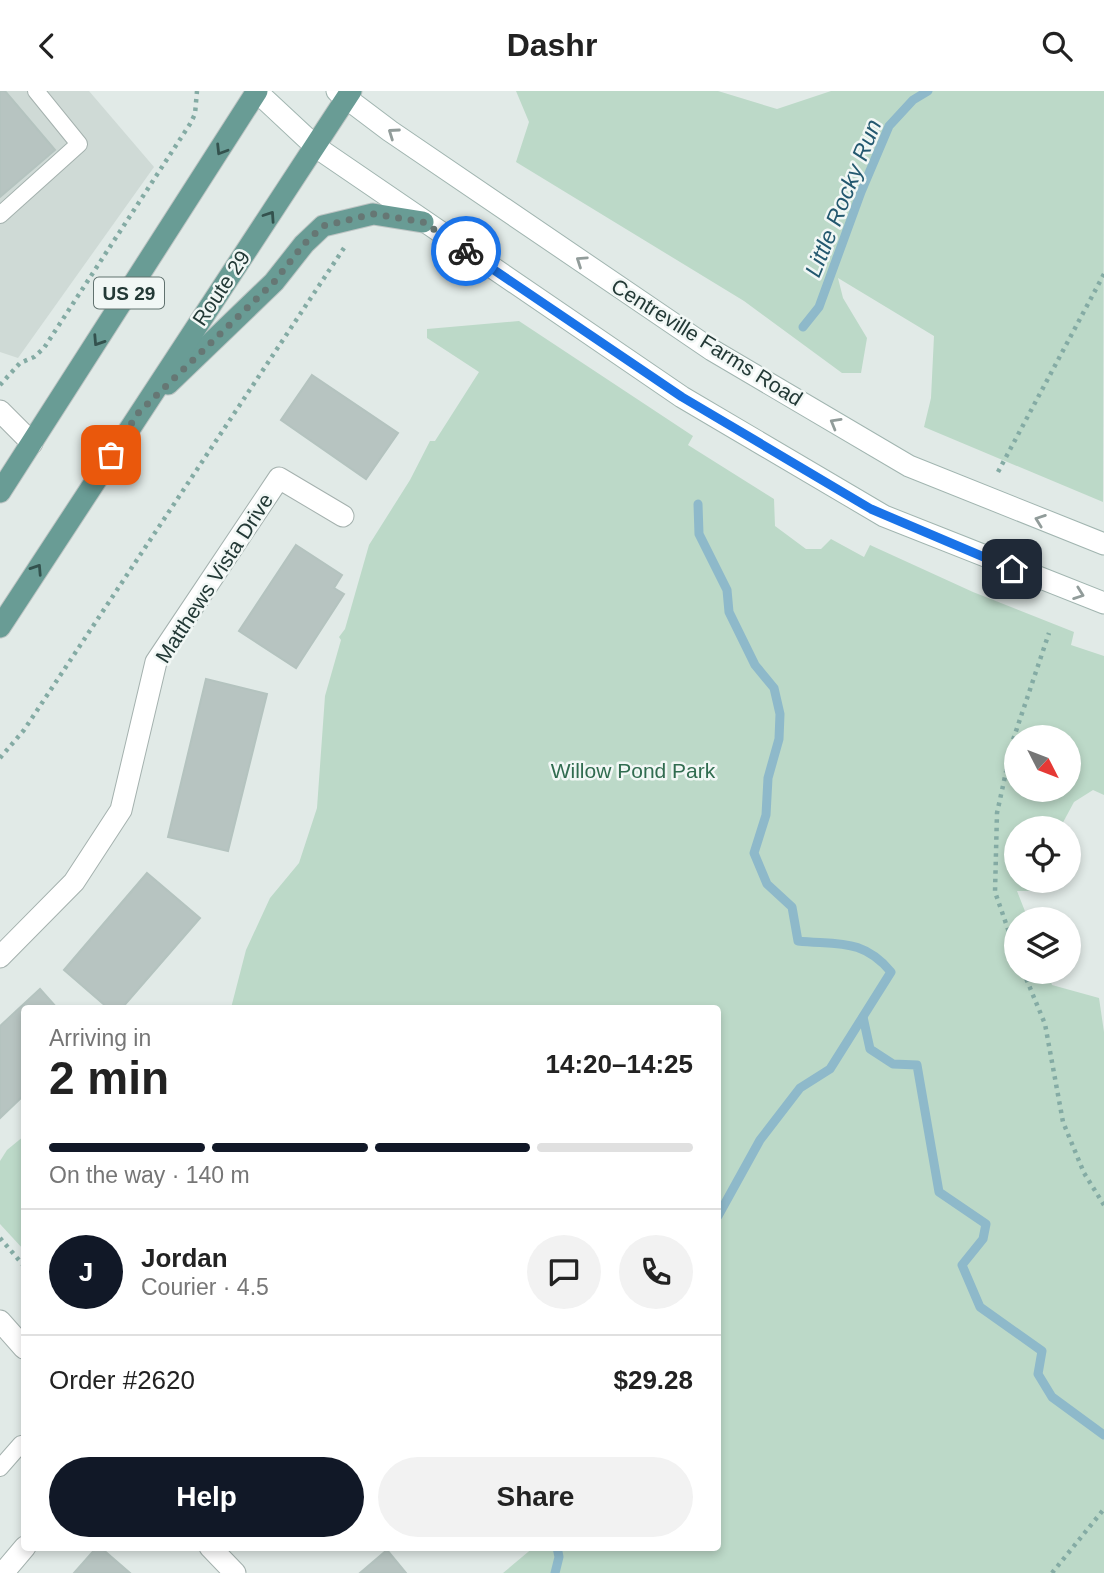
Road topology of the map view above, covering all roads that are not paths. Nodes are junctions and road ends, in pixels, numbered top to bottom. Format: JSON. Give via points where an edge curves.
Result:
{"nodes":[{"id":1,"x":36,"y":91,"type":"edge"},
{"id":2,"x":256,"y":91,"type":"edge"},
{"id":3,"x":345,"y":94,"type":"edge"},
{"id":4,"x":316,"y":147,"type":"junction"},
{"id":5,"x":0,"y":215,"type":"edge"},
{"id":6,"x":423,"y":222,"type":"junction"},
{"id":7,"x":0,"y":411,"type":"edge"},
{"id":8,"x":139,"y":412,"type":"junction"},
{"id":9,"x":32,"y":443,"type":"junction"},
{"id":10,"x":0,"y":492,"type":"edge"},
{"id":11,"x":343,"y":516,"type":"dead end"},
{"id":12,"x":1104,"y":544,"type":"edge"},
{"id":13,"x":1104,"y":603,"type":"edge"},
{"id":14,"x":0,"y":627,"type":"edge"},
{"id":15,"x":0,"y":957,"type":"edge"},
{"id":16,"x":0,"y":1321,"type":"edge"},
{"id":17,"x":21,"y":1345,"type":"edge"},
{"id":18,"x":21,"y":1444,"type":"dead end"},
{"id":19,"x":0,"y":1468,"type":"edge"},
{"id":20,"x":22,"y":1551,"type":"edge"},
{"id":21,"x":214,"y":1551,"type":"edge"},
{"id":22,"x":3,"y":1573,"type":"edge"},
{"id":23,"x":235,"y":1573,"type":"edge"}],
"edges":[{"from":1,"to":5,"type":"lane","via":[[79,144]]},
{"from":2,"to":4,"type":"street"},
{"from":2,"to":9,"type":"main road","number":"US 29","one_way":true},
{"from":3,"to":4,"type":"main road","name":"Route 29"},
{"from":12,"to":3,"type":"street","name":"Centreville Farms Road","one_way":true,"via":[[909,466],[769,384],[712,350]]},
{"from":4,"to":6,"type":"street"},
{"from":8,"to":4,"type":"main road","name":"Route 29","one_way":true},
{"from":6,"to":8,"type":"main road","via":[[373,214],[323,226],[274,282]]},
{"from":6,"to":13,"type":"street","one_way":true,"via":[[682,397],[884,516]]},
{"from":7,"to":9,"type":"street"},
{"from":14,"to":8,"type":"main road","name":"Route 29","one_way":true},
{"from":9,"to":10,"type":"main road","number":"US 29"},
{"from":11,"to":15,"type":"street","name":"Matthews Vista Drive","via":[[279,478],[156,662],[121,810],[74,882]]},
{"from":16,"to":17,"type":"street"},
{"from":18,"to":19,"type":"lane"},
{"from":20,"to":22,"type":"street"},
{"from":21,"to":23,"type":"street"}]}
